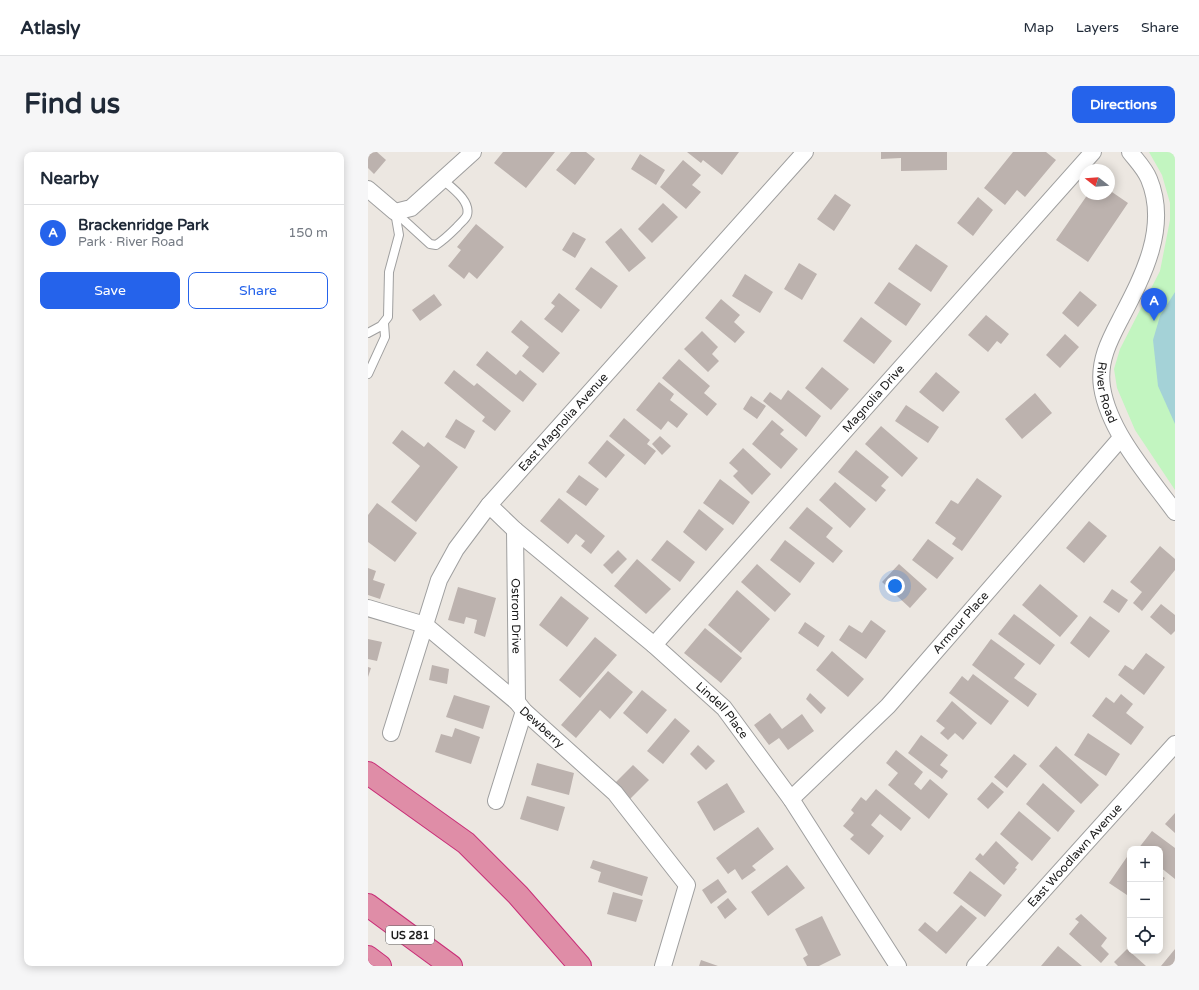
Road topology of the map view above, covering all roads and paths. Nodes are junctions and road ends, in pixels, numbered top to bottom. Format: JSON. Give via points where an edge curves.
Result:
{"nodes":[{"id":1,"x":473,"y":152,"type":"edge"},
{"id":2,"x":805,"y":152,"type":"edge"},
{"id":3,"x":1093,"y":152,"type":"edge"},
{"id":4,"x":1130,"y":152,"type":"edge"},
{"id":5,"x":443,"y":180,"type":"junction"},
{"id":6,"x":368,"y":189,"type":"edge"},
{"id":7,"x":395,"y":212,"type":"junction"},
{"id":8,"x":384,"y":323,"type":"junction"},
{"id":9,"x":368,"y":334,"type":"edge"},
{"id":10,"x":368,"y":374,"type":"edge"},
{"id":11,"x":1121,"y":438,"type":"junction"},
{"id":12,"x":489,"y":505,"type":"junction"},
{"id":13,"x":1175,"y":512,"type":"edge"},
{"id":14,"x":515,"y":530,"type":"junction"},
{"id":15,"x":368,"y":608,"type":"edge"},
{"id":16,"x":424,"y":625,"type":"junction"},
{"id":17,"x":654,"y":645,"type":"junction"},
{"id":18,"x":520,"y":706,"type":"junction"},
{"id":19,"x":391,"y":733,"type":"dead end"},
{"id":20,"x":1175,"y":744,"type":"edge"},
{"id":21,"x":368,"y":773,"type":"edge"},
{"id":22,"x":791,"y":799,"type":"junction"},
{"id":23,"x":496,"y":801,"type":"dead end"},
{"id":24,"x":368,"y":905,"type":"edge"},
{"id":25,"x":368,"y":957,"type":"edge"},
{"id":26,"x":380,"y":966,"type":"edge"},
{"id":27,"x":450,"y":966,"type":"edge"},
{"id":28,"x":580,"y":966,"type":"edge"},
{"id":29,"x":663,"y":966,"type":"edge"},
{"id":30,"x":898,"y":966,"type":"edge"},
{"id":31,"x":975,"y":966,"type":"edge"}],
"edges":[{"from":1,"to":5,"type":"street"},
{"from":2,"to":12,"type":"street","name":"East Magnolia Avenue"},
{"from":3,"to":17,"type":"street","name":"Magnolia Drive"},
{"from":4,"to":11,"type":"street","name":"River Road","via":[[1149,180],[1156,205],[1156,220],[1152,249],[1139,283],[1106,347],[1103,365],[1102,388]]},
{"from":5,"to":7,"type":"street","via":[[411,208]]},
{"from":5,"to":7,"type":"lane","via":[[463,200],[468,210],[467,216],[436,246],[430,244]]},
{"from":6,"to":7,"type":"street"},
{"from":7,"to":8,"type":"lane","via":[[399,235],[389,272],[388,317]]},
{"from":8,"to":9,"type":"lane"},
{"from":8,"to":10,"type":"lane","via":[[385,337]]},
{"from":11,"to":13,"type":"street","name":"River Road"},
{"from":11,"to":22,"type":"street","name":"Armour Place","via":[[888,706]]},
{"from":12,"to":14,"type":"street","name":"Lindell Place"},
{"from":12,"to":16,"type":"street","name":"East Magnolia Avenue","via":[[446,565]]},
{"from":14,"to":17,"type":"street","name":"Lindell Place"},
{"from":14,"to":18,"type":"street","name":"Ostrom Drive"},
{"from":15,"to":16,"type":"street","name":"Dewberry"},
{"from":16,"to":18,"type":"street","name":"Dewberry"},
{"from":16,"to":19,"type":"street","name":"East Magnolia Avenue"},
{"from":17,"to":22,"type":"street","name":"Lindell Place","via":[[724,708]]},
{"from":18,"to":23,"type":"street","name":"Ostrom Drive"},
{"from":18,"to":29,"type":"street","name":"Dewberry","via":[[615,793],[687,885]]},
{"from":20,"to":31,"type":"street","name":"East Woodlawn Avenue"},
{"from":21,"to":28,"type":"highway","via":[[466,842],[518,895]]},
{"from":22,"to":30,"type":"street","name":"Lindell Place"},
{"from":24,"to":27,"type":"highway","number":"US 281"},
{"from":25,"to":26,"type":"highway"}]}
